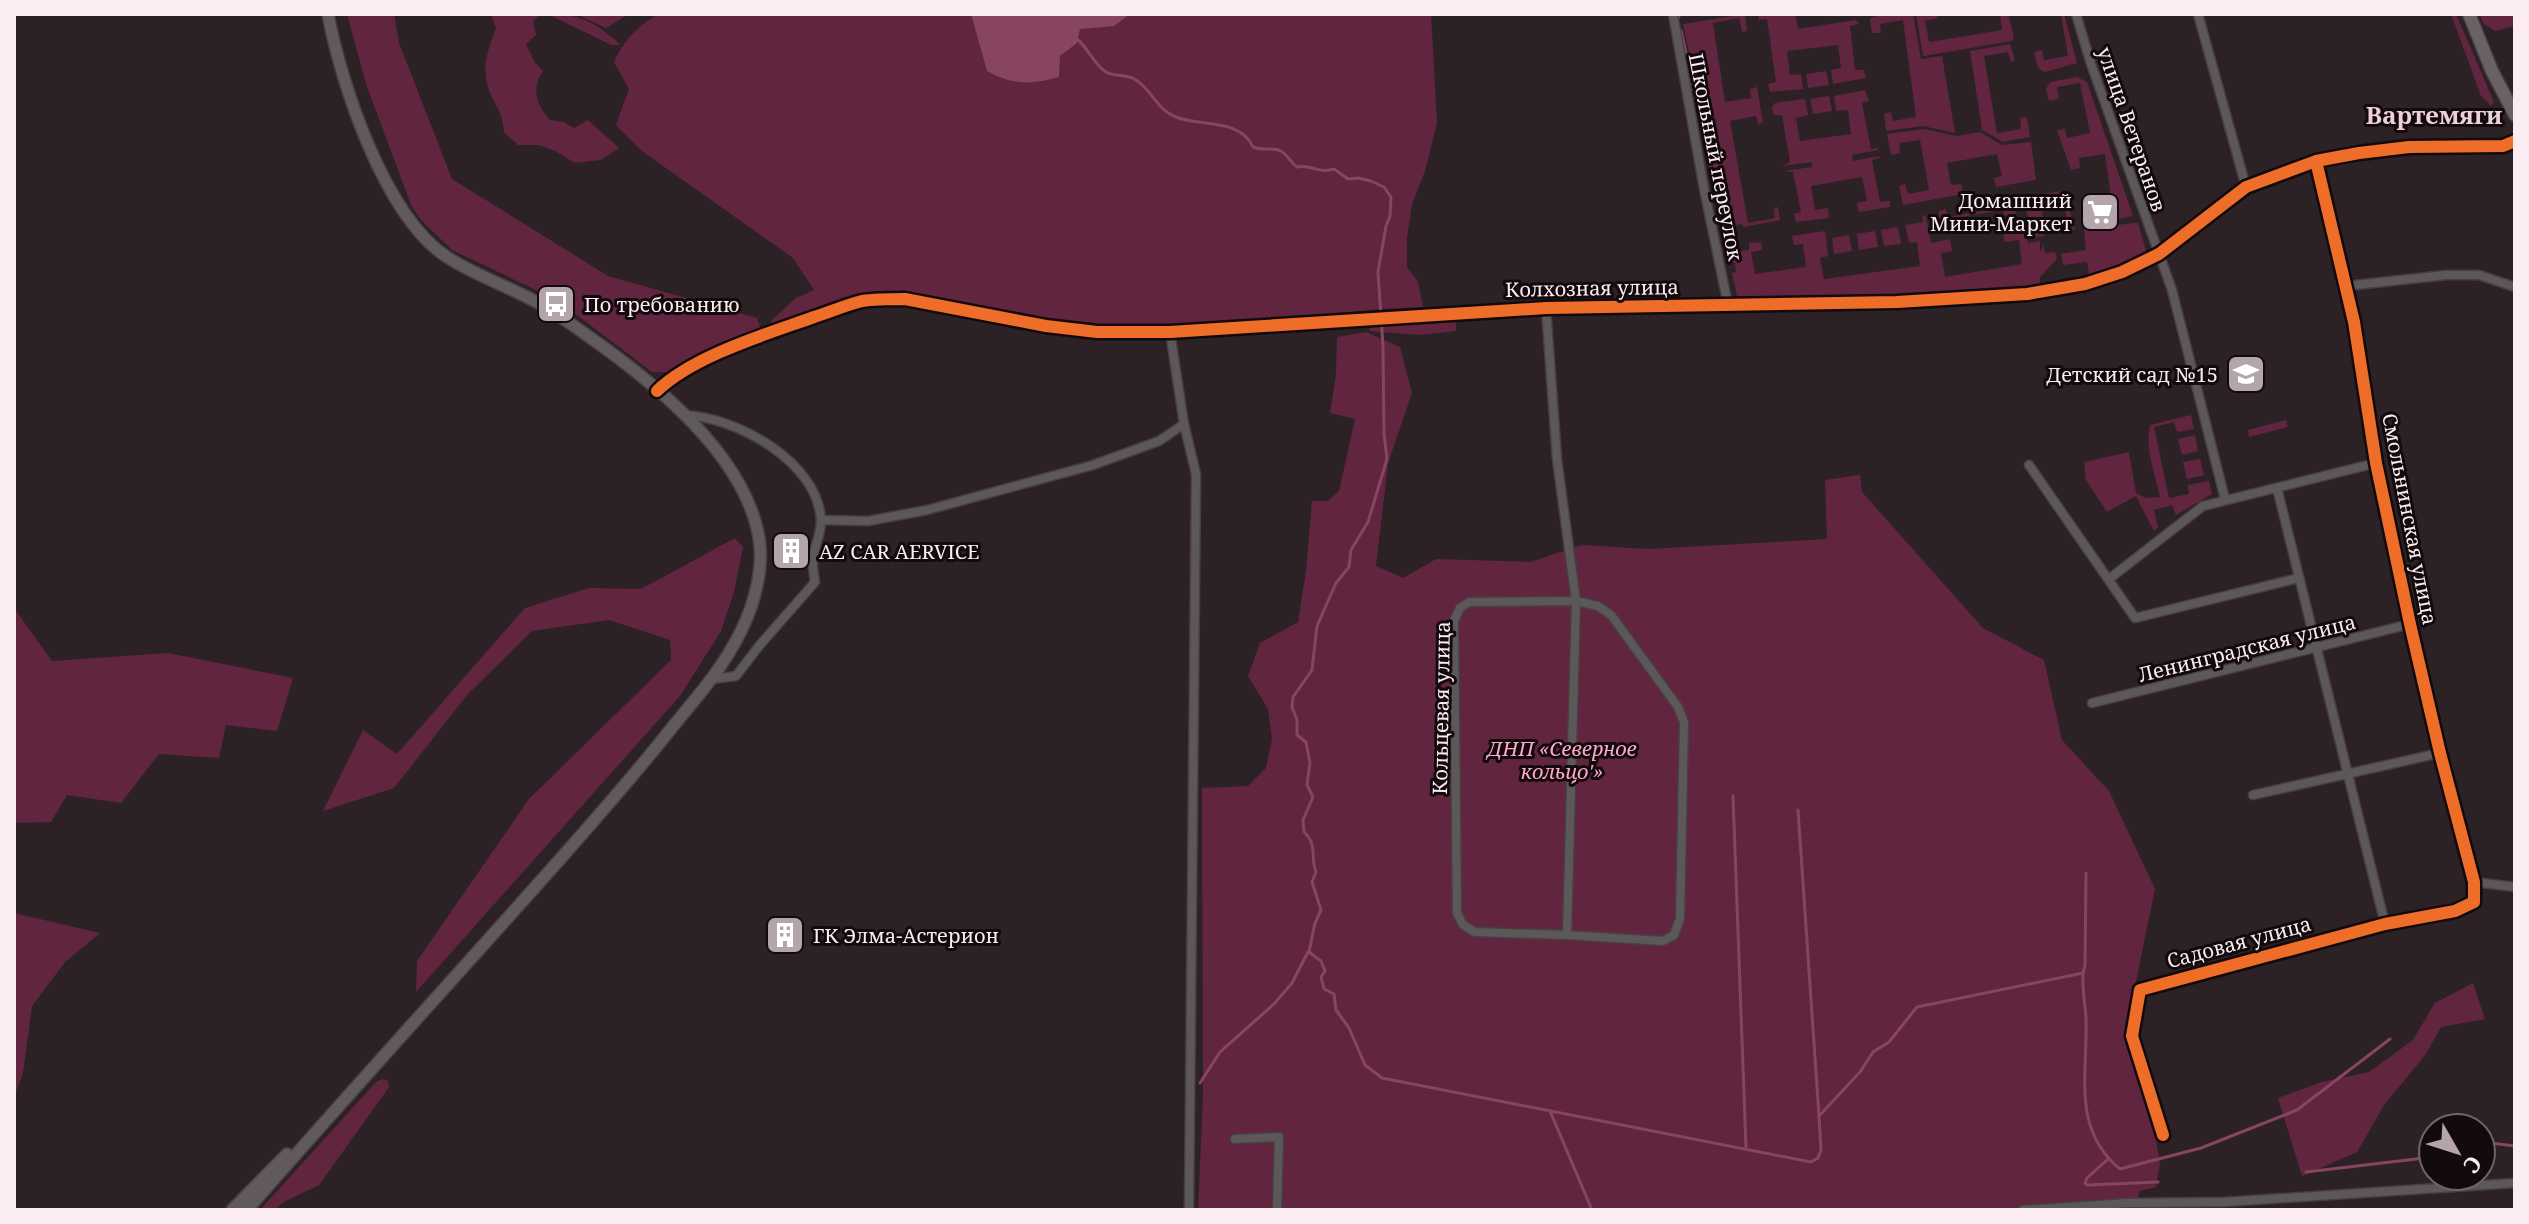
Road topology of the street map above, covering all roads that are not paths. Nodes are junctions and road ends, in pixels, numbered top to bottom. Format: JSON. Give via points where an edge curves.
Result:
{"nodes":[{"id":1,"x":328,"y":14,"type":"edge"},
{"id":2,"x":1673,"y":14,"type":"edge"},
{"id":3,"x":2076,"y":14,"type":"edge"},
{"id":4,"x":2198,"y":14,"type":"edge"},
{"id":5,"x":2469,"y":14,"type":"edge"},
{"id":6,"x":2515,"y":115,"type":"edge"},
{"id":7,"x":2515,"y":141,"type":"edge"},
{"id":8,"x":2316,"y":161,"type":"junction"},
{"id":9,"x":2246,"y":187,"type":"junction"},
{"id":10,"x":2159,"y":254,"type":"junction"},
{"id":11,"x":2346,"y":286,"type":"junction"},
{"id":12,"x":2515,"y":287,"type":"edge"},
{"id":13,"x":1728,"y":305,"type":"junction"},
{"id":14,"x":1546,"y":308,"type":"junction"},
{"id":15,"x":1170,"y":332,"type":"junction"},
{"id":16,"x":657,"y":391,"type":"junction"},
{"id":17,"x":683,"y":415,"type":"junction"},
{"id":18,"x":1184,"y":424,"type":"junction"},
{"id":19,"x":2376,"y":463,"type":"junction"},
{"id":20,"x":2029,"y":465,"type":"dead end"},
{"id":21,"x":2277,"y":488,"type":"junction"},
{"id":22,"x":2225,"y":499,"type":"junction"},
{"id":23,"x":821,"y":520,"type":"junction"},
{"id":24,"x":2299,"y":578,"type":"junction"},
{"id":25,"x":2109,"y":579,"type":"junction"},
{"id":26,"x":1576,"y":601,"type":"junction"},
{"id":27,"x":2410,"y":624,"type":"junction"},
{"id":28,"x":2316,"y":647,"type":"junction"},
{"id":29,"x":712,"y":679,"type":"junction"},
{"id":30,"x":2092,"y":703,"type":"dead end"},
{"id":31,"x":2440,"y":753,"type":"junction"},
{"id":32,"x":2347,"y":773,"type":"junction"},
{"id":33,"x":2253,"y":795,"type":"dead end"},
{"id":34,"x":2474,"y":882,"type":"junction"},
{"id":35,"x":2515,"y":887,"type":"edge"},
{"id":36,"x":2385,"y":924,"type":"junction"},
{"id":37,"x":1567,"y":935,"type":"junction"},
{"id":38,"x":374,"y":1065,"type":"junction"},
{"id":39,"x":2163,"y":1135,"type":"dead end"},
{"id":40,"x":1235,"y":1139,"type":"dead end"},
{"id":41,"x":2515,"y":1183,"type":"edge"},
{"id":42,"x":232,"y":1210,"type":"edge"},
{"id":43,"x":247,"y":1210,"type":"edge"},
{"id":44,"x":1189,"y":1210,"type":"edge"},
{"id":45,"x":1277,"y":1210,"type":"edge"},
{"id":46,"x":2023,"y":1210,"type":"edge"}],
"edges":[{"from":1,"to":16,"type":"main road","via":[[360,122],[416,230],[445,255],[555,313]]},
{"from":2,"to":13,"type":"street","name":"Школьный переулок"},
{"from":3,"to":10,"type":"street","name":"улица Ветеранов"},
{"from":4,"to":9,"type":"street"},
{"from":5,"to":6,"type":"main road"},
{"from":7,"to":8,"type":"street","name":"Колхозная улица","via":[[2503,146],[2409,147]]},
{"from":8,"to":9,"type":"street","name":"Колхозная улица"},
{"from":8,"to":11,"type":"street","name":"Смольнинская улица"},
{"from":9,"to":10,"type":"street","name":"Колхозная улица"},
{"from":10,"to":13,"type":"street","name":"Колхозная улица","via":[[2122,272],[2039,293]]},
{"from":10,"to":22,"type":"street","name":"улица Ветеранов"},
{"from":11,"to":12,"type":"street","via":[[2479,275]]},
{"from":11,"to":19,"type":"street","name":"Смольнинская улица"},
{"from":13,"to":14,"type":"street","name":"Колхозная улица"},
{"from":14,"to":15,"type":"street","name":"Колхозная улица"},
{"from":14,"to":26,"type":"street","via":[[1557,459]]},
{"from":15,"to":16,"type":"street","name":"Колхозная улица","via":[[1097,332],[887,299],[861,302],[775,331],[691,366]]},
{"from":15,"to":18,"type":"street"},
{"from":16,"to":17,"type":"main road"},
{"from":17,"to":23,"type":"street","via":[[718,419],[764,441],[793,464],[811,489]]},
{"from":17,"to":29,"type":"main road","via":[[737,476],[760,540],[754,599]]},
{"from":18,"to":23,"type":"street","via":[[1159,441],[1093,465],[927,510],[868,521]]},
{"from":18,"to":44,"type":"street","via":[[1196,474]]},
{"from":19,"to":21,"type":"street"},
{"from":19,"to":27,"type":"street","name":"Смольнинская улица"},
{"from":20,"to":25,"type":"street"},
{"from":21,"to":22,"type":"street"},
{"from":21,"to":24,"type":"street"},
{"from":22,"to":25,"type":"street","via":[[2203,506]]},
{"from":23,"to":29,"type":"street","via":[[812,561],[815,582],[736,676]]},
{"from":24,"to":25,"type":"street","via":[[2135,618]]},
{"from":24,"to":28,"type":"street"},
{"from":26,"to":37,"type":"street"},
{"from":26,"to":37,"type":"street","name":"Кольцевая улица","via":[[1611,615],[1684,722],[1680,919],[1674,935],[1663,941]]},
{"from":26,"to":37,"type":"street","name":"Кольцевая улица","via":[[1469,602],[1454,621],[1457,913],[1475,932]]},
{"from":27,"to":28,"type":"street","name":"Ленинградская улица"},
{"from":27,"to":31,"type":"street","name":"Смольнинская улица"},
{"from":28,"to":30,"type":"street","name":"Ленинградская улица"},
{"from":28,"to":32,"type":"street"},
{"from":29,"to":38,"type":"main road","via":[[629,781]]},
{"from":31,"to":32,"type":"street"},
{"from":31,"to":34,"type":"street","name":"Смольнинская улица"},
{"from":32,"to":33,"type":"street"},
{"from":32,"to":36,"type":"street"},
{"from":34,"to":35,"type":"street"},
{"from":34,"to":36,"type":"street","name":"Садовая улица","via":[[2474,902],[2455,911]]},
{"from":36,"to":39,"type":"street","name":"Садовая улица","via":[[2140,990],[2132,1036]]},
{"from":38,"to":42,"type":"main road"},
{"from":38,"to":43,"type":"main road"},
{"from":40,"to":45,"type":"street","via":[[1279,1137]]},
{"from":41,"to":46,"type":"street"}]}
